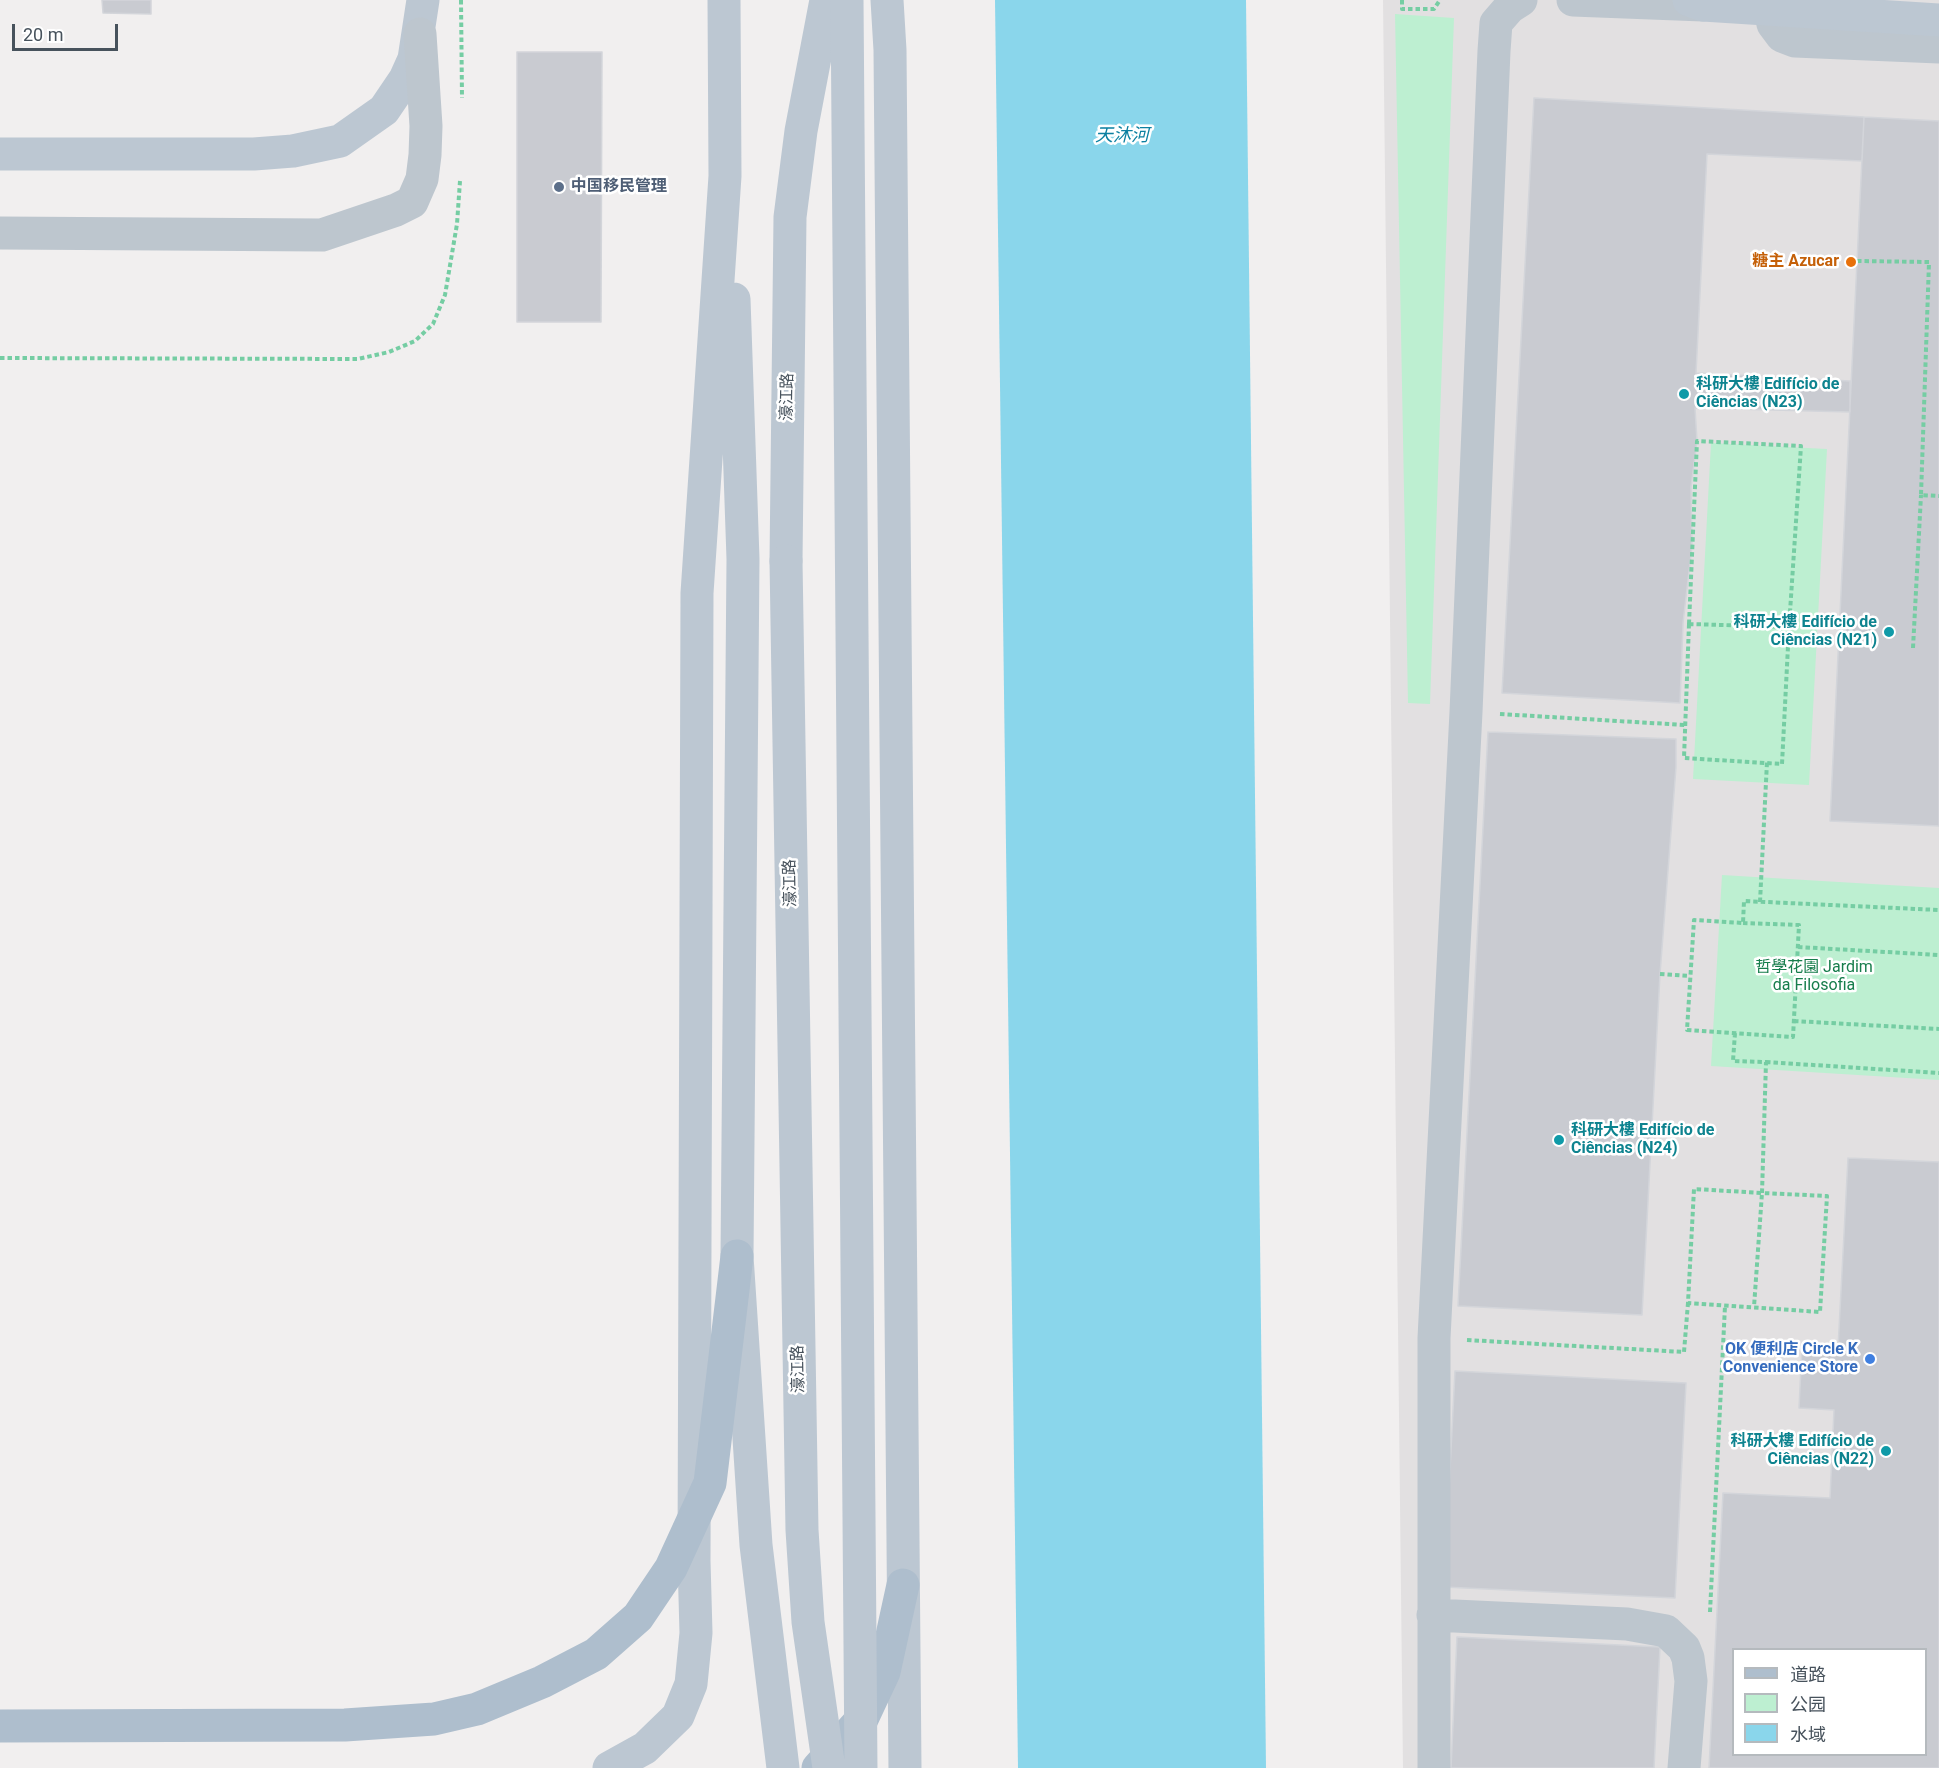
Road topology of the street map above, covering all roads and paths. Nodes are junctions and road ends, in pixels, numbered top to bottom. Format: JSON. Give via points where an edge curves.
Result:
{"nodes":[{"id":1,"x":423,"y":0,"type":"edge"},
{"id":2,"x":461,"y":0,"type":"edge"},
{"id":3,"x":724,"y":0,"type":"edge"},
{"id":4,"x":826,"y":0,"type":"edge"},
{"id":5,"x":847,"y":0,"type":"edge"},
{"id":6,"x":887,"y":0,"type":"edge"},
{"id":7,"x":1402,"y":0,"type":"edge"},
{"id":8,"x":1440,"y":0,"type":"edge"},
{"id":9,"x":1521,"y":0,"type":"edge"},
{"id":10,"x":1573,"y":0,"type":"edge"},
{"id":11,"x":1696,"y":3,"type":"edge"},
{"id":12,"x":1770,"y":10,"type":"junction"},
{"id":13,"x":1494,"y":11,"type":"edge"},
{"id":14,"x":1939,"y":20,"type":"edge"},
{"id":15,"x":420,"y":34,"type":"junction"},
{"id":16,"x":1939,"y":47,"type":"edge"},
{"id":17,"x":462,"y":106,"type":"dead end"},
{"id":18,"x":0,"y":154,"type":"edge"},
{"id":19,"x":725,"y":176,"type":"junction"},
{"id":20,"x":460,"y":177,"type":"dead end"},
{"id":21,"x":0,"y":233,"type":"edge"},
{"id":22,"x":1857,"y":261,"type":"dead end"},
{"id":23,"x":0,"y":358,"type":"edge"},
{"id":24,"x":1921,"y":495,"type":"junction"},
{"id":25,"x":1939,"y":496,"type":"edge"},
{"id":26,"x":1689,"y":624,"type":"junction"},
{"id":27,"x":1789,"y":627,"type":"junction"},
{"id":28,"x":1913,"y":648,"type":"dead end"},
{"id":29,"x":1466,"y":712,"type":"junction"},
{"id":30,"x":1685,"y":725,"type":"junction"},
{"id":31,"x":1767,"y":762,"type":"junction"},
{"id":32,"x":1760,"y":902,"type":"junction"},
{"id":33,"x":1939,"y":910,"type":"edge"},
{"id":34,"x":1743,"y":923,"type":"junction"},
{"id":35,"x":1798,"y":947,"type":"junction"},
{"id":36,"x":1939,"y":955,"type":"edge"},
{"id":37,"x":1660,"y":974,"type":"dead end"},
{"id":38,"x":1690,"y":976,"type":"junction"},
{"id":39,"x":1794,"y":1021,"type":"junction"},
{"id":40,"x":1939,"y":1029,"type":"edge"},
{"id":41,"x":1735,"y":1033,"type":"junction"},
{"id":42,"x":1766,"y":1062,"type":"junction"},
{"id":43,"x":1939,"y":1073,"type":"edge"},
{"id":44,"x":1762,"y":1193,"type":"junction"},
{"id":45,"x":738,"y":1256,"type":"junction"},
{"id":46,"x":1688,"y":1304,"type":"junction"},
{"id":47,"x":1725,"y":1306,"type":"junction"},
{"id":48,"x":1754,"y":1308,"type":"junction"},
{"id":49,"x":1434,"y":1338,"type":"junction"},
{"id":50,"x":903,"y":1585,"type":"junction"},
{"id":51,"x":1710,"y":1612,"type":"dead end"},
{"id":52,"x":1433,"y":1615,"type":"junction"},
{"id":53,"x":0,"y":1726,"type":"edge"},
{"id":54,"x":609,"y":1768,"type":"edge"},
{"id":55,"x":783,"y":1768,"type":"edge"},
{"id":56,"x":818,"y":1768,"type":"edge"},
{"id":57,"x":829,"y":1768,"type":"edge"},
{"id":58,"x":861,"y":1768,"type":"edge"},
{"id":59,"x":905,"y":1768,"type":"edge"},
{"id":60,"x":1434,"y":1768,"type":"edge"},
{"id":61,"x":1684,"y":1768,"type":"edge"}],
"edges":[{"from":1,"to":15,"type":"main road"},
{"from":2,"to":17,"type":"path"},
{"from":3,"to":19,"type":"main road"},
{"from":4,"to":57,"type":"main road","name":"濠江路","bridge":true,"via":[[801,131],[790,218],[786,561],[801,1530],[808,1622]]},
{"from":5,"to":58,"type":"main road","bridge":true},
{"from":6,"to":50,"type":"main road"},
{"from":7,"to":8,"type":"path","via":[[1402,9],[1434,9]]},
{"from":9,"to":13,"type":"street"},
{"from":10,"to":11,"type":"street"},
{"from":11,"to":12,"type":"main road"},
{"from":12,"to":14,"type":"main road"},
{"from":12,"to":16,"type":"street","via":[[1777,30],[1795,41]]},
{"from":13,"to":29,"type":"street"},
{"from":15,"to":18,"type":"main road","bridge":true,"via":[[405,79],[384,110],[340,141],[254,154]]},
{"from":15,"to":21,"type":"street","bridge":true,"via":[[426,126],[422,179],[412,202],[396,210],[322,235]]},
{"from":19,"to":45,"type":"main road","via":[[736,320],[743,559]]},
{"from":19,"to":54,"type":"main road","via":[[697,593],[696,1633],[691,1684],[678,1716],[645,1748]]},
{"from":20,"to":23,"type":"path","via":[[445,295],[433,324],[415,341],[389,352],[358,359]]},
{"from":22,"to":24,"type":"path","via":[[1929,262]]},
{"from":24,"to":25,"type":"path"},
{"from":24,"to":28,"type":"path"},
{"from":26,"to":27,"type":"path"},
{"from":26,"to":27,"type":"path","via":[[1697,441],[1801,446]]},
{"from":26,"to":30,"type":"path"},
{"from":27,"to":31,"type":"path","via":[[1782,764]]},
{"from":29,"to":30,"type":"path"},
{"from":29,"to":49,"type":"street"},
{"from":30,"to":31,"type":"path","via":[[1684,758]]},
{"from":31,"to":32,"type":"path"},
{"from":32,"to":33,"type":"path"},
{"from":32,"to":34,"type":"path","via":[[1744,901]]},
{"from":34,"to":35,"type":"path","via":[[1799,925]]},
{"from":34,"to":38,"type":"path","via":[[1694,920]]},
{"from":35,"to":36,"type":"path"},
{"from":35,"to":39,"type":"path"},
{"from":37,"to":38,"type":"path"},
{"from":38,"to":41,"type":"path","via":[[1687,1030]]},
{"from":39,"to":40,"type":"path"},
{"from":39,"to":41,"type":"path","via":[[1794,1037]]},
{"from":41,"to":42,"type":"path","via":[[1733,1061]]},
{"from":42,"to":43,"type":"path"},
{"from":42,"to":44,"type":"path"},
{"from":44,"to":46,"type":"path","via":[[1694,1189]]},
{"from":44,"to":48,"type":"path"},
{"from":44,"to":48,"type":"path","via":[[1827,1196],[1820,1312]]},
{"from":45,"to":53,"type":"main road","bridge":true,"via":[[710,1483],[671,1568],[638,1617],[596,1654],[477,1709],[434,1719],[345,1725]]},
{"from":45,"to":55,"type":"main road","bridge":true,"via":[[756,1545]]},
{"from":46,"to":47,"type":"path"},
{"from":46,"to":49,"type":"path","via":[[1684,1352]]},
{"from":47,"to":48,"type":"path"},
{"from":47,"to":51,"type":"path"},
{"from":49,"to":52,"type":"street"},
{"from":50,"to":56,"type":"main road","via":[[884,1672],[862,1719]]},
{"from":50,"to":59,"type":"main road"},
{"from":52,"to":60,"type":"street"},
{"from":52,"to":61,"type":"street","via":[[1627,1624],[1666,1631],[1684,1648],[1688,1658],[1691,1681]]}]}
